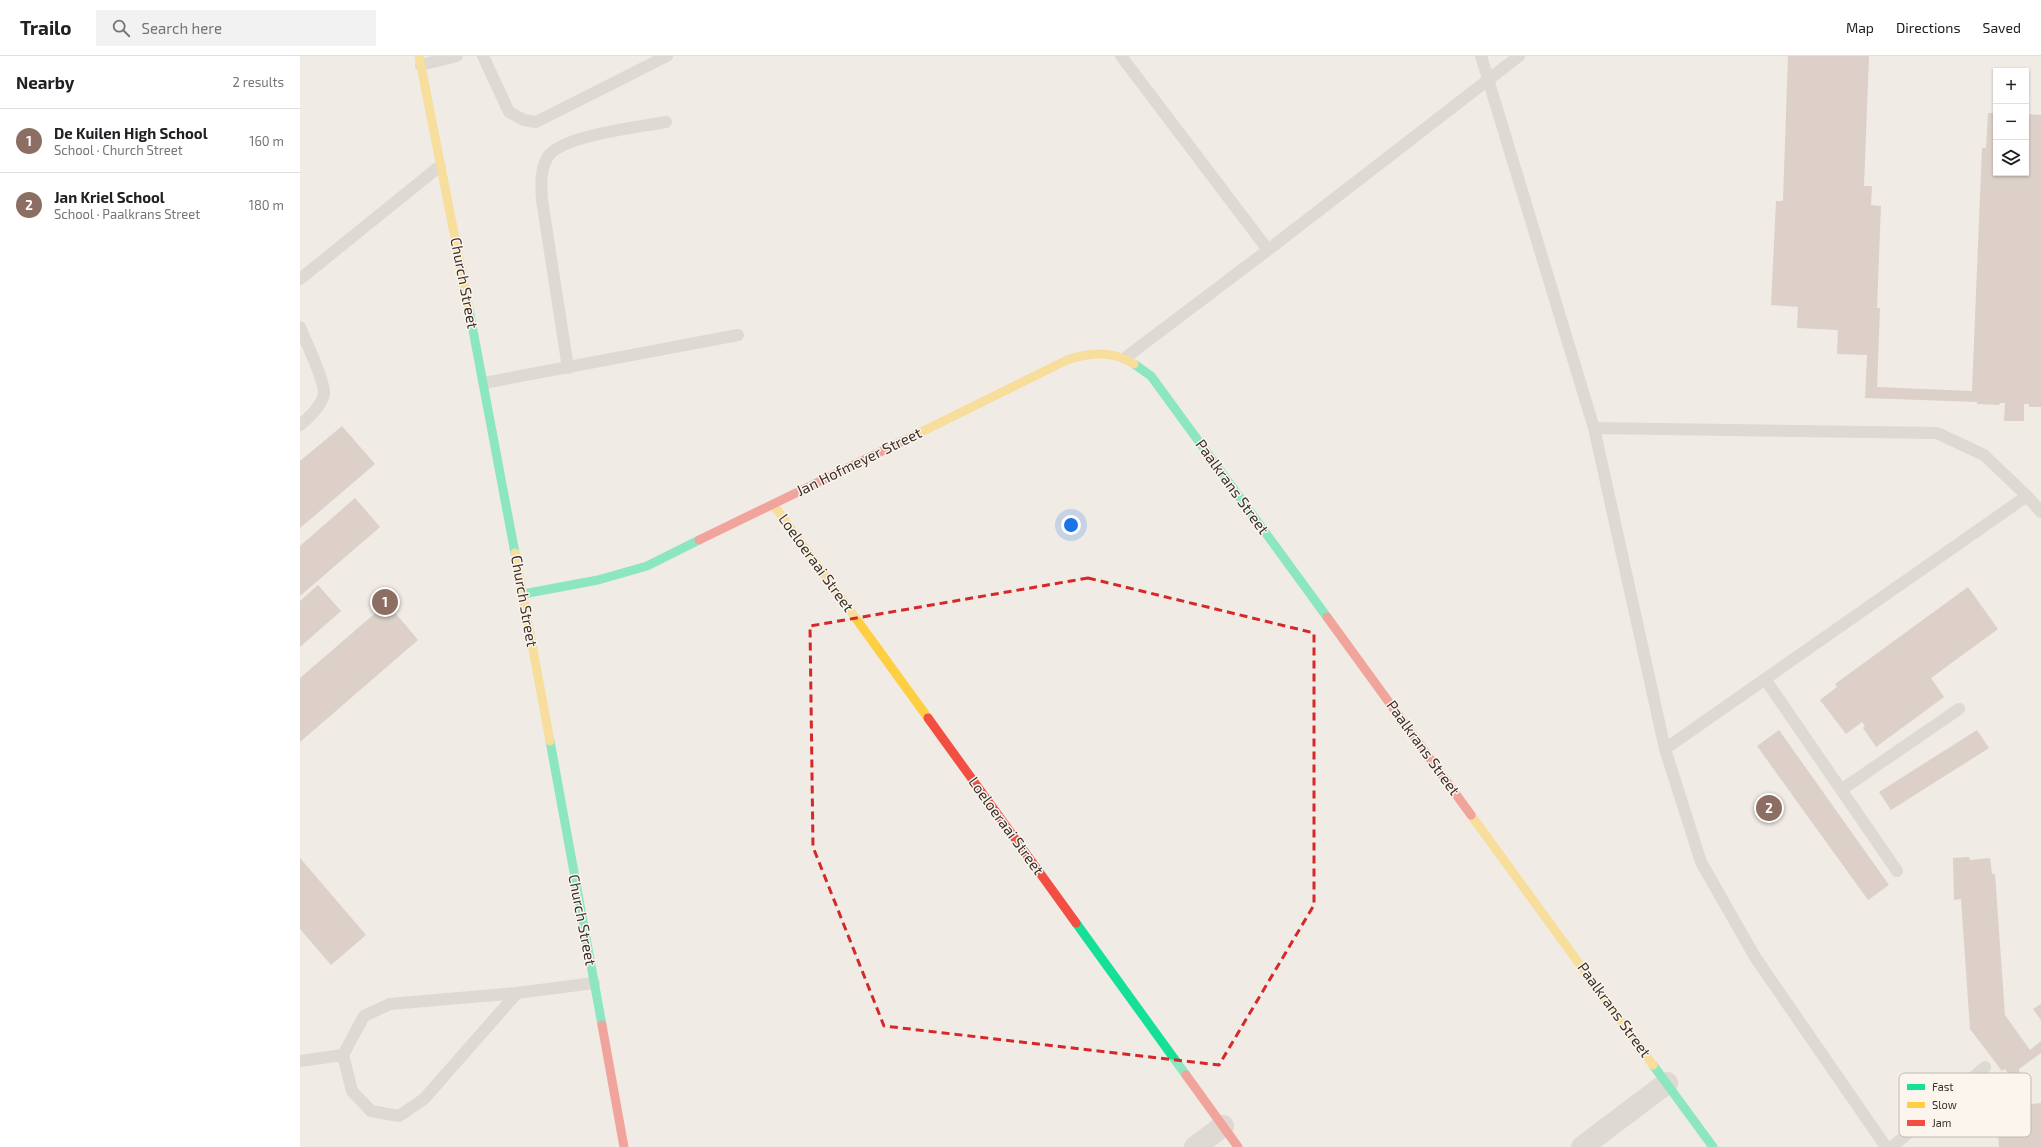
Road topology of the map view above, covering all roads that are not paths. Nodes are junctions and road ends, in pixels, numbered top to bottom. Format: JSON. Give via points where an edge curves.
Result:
{"nodes":[{"id":1,"x":457,"y":56,"type":"edge"},
{"id":2,"x":483,"y":56,"type":"edge"},
{"id":3,"x":667,"y":56,"type":"edge"},
{"id":4,"x":1121,"y":56,"type":"edge"},
{"id":5,"x":1480,"y":56,"type":"edge"},
{"id":6,"x":1518,"y":56,"type":"edge"},
{"id":7,"x":420,"y":60,"type":"edge"},
{"id":8,"x":1488,"y":79,"type":"junction"},
{"id":9,"x":666,"y":122,"type":"dead end"},
{"id":10,"x":440,"y":166,"type":"junction"},
{"id":11,"x":1268,"y":250,"type":"junction"},
{"id":12,"x":300,"y":279,"type":"edge"},
{"id":13,"x":300,"y":327,"type":"edge"},
{"id":14,"x":738,"y":336,"type":"dead end"},
{"id":15,"x":1125,"y":358,"type":"junction"},
{"id":16,"x":568,"y":368,"type":"junction"},
{"id":17,"x":484,"y":383,"type":"junction"},
{"id":18,"x":300,"y":425,"type":"edge"},
{"id":19,"x":1594,"y":428,"type":"junction"},
{"id":20,"x":2027,"y":496,"type":"junction"},
{"id":21,"x":773,"y":504,"type":"junction"},
{"id":22,"x":2041,"y":512,"type":"edge"},
{"id":23,"x":523,"y":594,"type":"junction"},
{"id":24,"x":1765,"y":679,"type":"junction"},
{"id":25,"x":1959,"y":709,"type":"dead end"},
{"id":26,"x":1664,"y":749,"type":"junction"},
{"id":27,"x":1841,"y":790,"type":"junction"},
{"id":28,"x":1898,"y":871,"type":"dead end"},
{"id":29,"x":594,"y":983,"type":"junction"},
{"id":30,"x":517,"y":993,"type":"junction"},
{"id":31,"x":343,"y":1055,"type":"junction"},
{"id":32,"x":300,"y":1061,"type":"edge"},
{"id":33,"x":1986,"y":1067,"type":"dead end"},
{"id":34,"x":1979,"y":1073,"type":"edge"},
{"id":35,"x":1667,"y":1082,"type":"junction"},
{"id":36,"x":1223,"y":1126,"type":"junction"},
{"id":37,"x":1904,"y":1137,"type":"edge"},
{"id":38,"x":624,"y":1147,"type":"edge"},
{"id":39,"x":1195,"y":1147,"type":"edge"},
{"id":40,"x":1238,"y":1147,"type":"edge"},
{"id":41,"x":1582,"y":1147,"type":"edge"},
{"id":42,"x":1713,"y":1147,"type":"edge"},
{"id":43,"x":1886,"y":1147,"type":"edge"},
{"id":44,"x":1892,"y":1147,"type":"edge"}],
"edges":[{"from":1,"to":7,"type":"lane"},
{"from":2,"to":3,"type":"lane","via":[[509,112],[524,120],[536,122]]},
{"from":4,"to":11,"type":"lane"},
{"from":5,"to":8,"type":"lane"},
{"from":6,"to":8,"type":"lane"},
{"from":7,"to":10,"type":"street","name":"Church Street"},
{"from":8,"to":11,"type":"lane"},
{"from":8,"to":19,"type":"lane"},
{"from":9,"to":16,"type":"lane","via":[[589,135],[565,145],[548,157],[541,176],[542,200]]},
{"from":10,"to":12,"type":"lane"},
{"from":10,"to":17,"type":"street","name":"Church Street"},
{"from":11,"to":15,"type":"lane"},
{"from":13,"to":18,"type":"lane","via":[[324,393],[318,408]]},
{"from":14,"to":16,"type":"lane"},
{"from":15,"to":21,"type":"street","name":"Jan Hofmeyer Street","via":[[1111,353],[1096,352],[1066,360]]},
{"from":15,"to":35,"type":"street","name":"Paalkrans Street","via":[[1139,365],[1151,376]]},
{"from":16,"to":17,"type":"lane"},
{"from":17,"to":23,"type":"street","name":"Church Street"},
{"from":19,"to":20,"type":"lane","via":[[1936,433],[1984,455]]},
{"from":19,"to":26,"type":"lane"},
{"from":20,"to":22,"type":"lane"},
{"from":20,"to":24,"type":"lane"},
{"from":21,"to":23,"type":"street","name":"Jan Hofmeyer Street","via":[[647,566],[598,580]]},
{"from":21,"to":36,"type":"street","name":"Loeloeraai Street"},
{"from":23,"to":29,"type":"street","name":"Church Street"},
{"from":24,"to":26,"type":"lane"},
{"from":24,"to":27,"type":"lane"},
{"from":25,"to":27,"type":"lane"},
{"from":26,"to":43,"type":"lane","via":[[1701,862],[1755,957]]},
{"from":27,"to":28,"type":"lane"},
{"from":29,"to":30,"type":"lane"},
{"from":29,"to":38,"type":"street","name":"Church Street"},
{"from":30,"to":31,"type":"lane","via":[[390,1004],[364,1016]]},
{"from":30,"to":31,"type":"lane","via":[[424,1099],[399,1116],[371,1111],[352,1091]]},
{"from":31,"to":32,"type":"lane"},
{"from":33,"to":34,"type":"lane"},
{"from":35,"to":41,"type":"street"},
{"from":35,"to":42,"type":"street","name":"Paalkrans Street"},
{"from":36,"to":39,"type":"street"},
{"from":36,"to":40,"type":"street","name":"Loeloeraai Street"},
{"from":37,"to":44,"type":"lane"}]}
